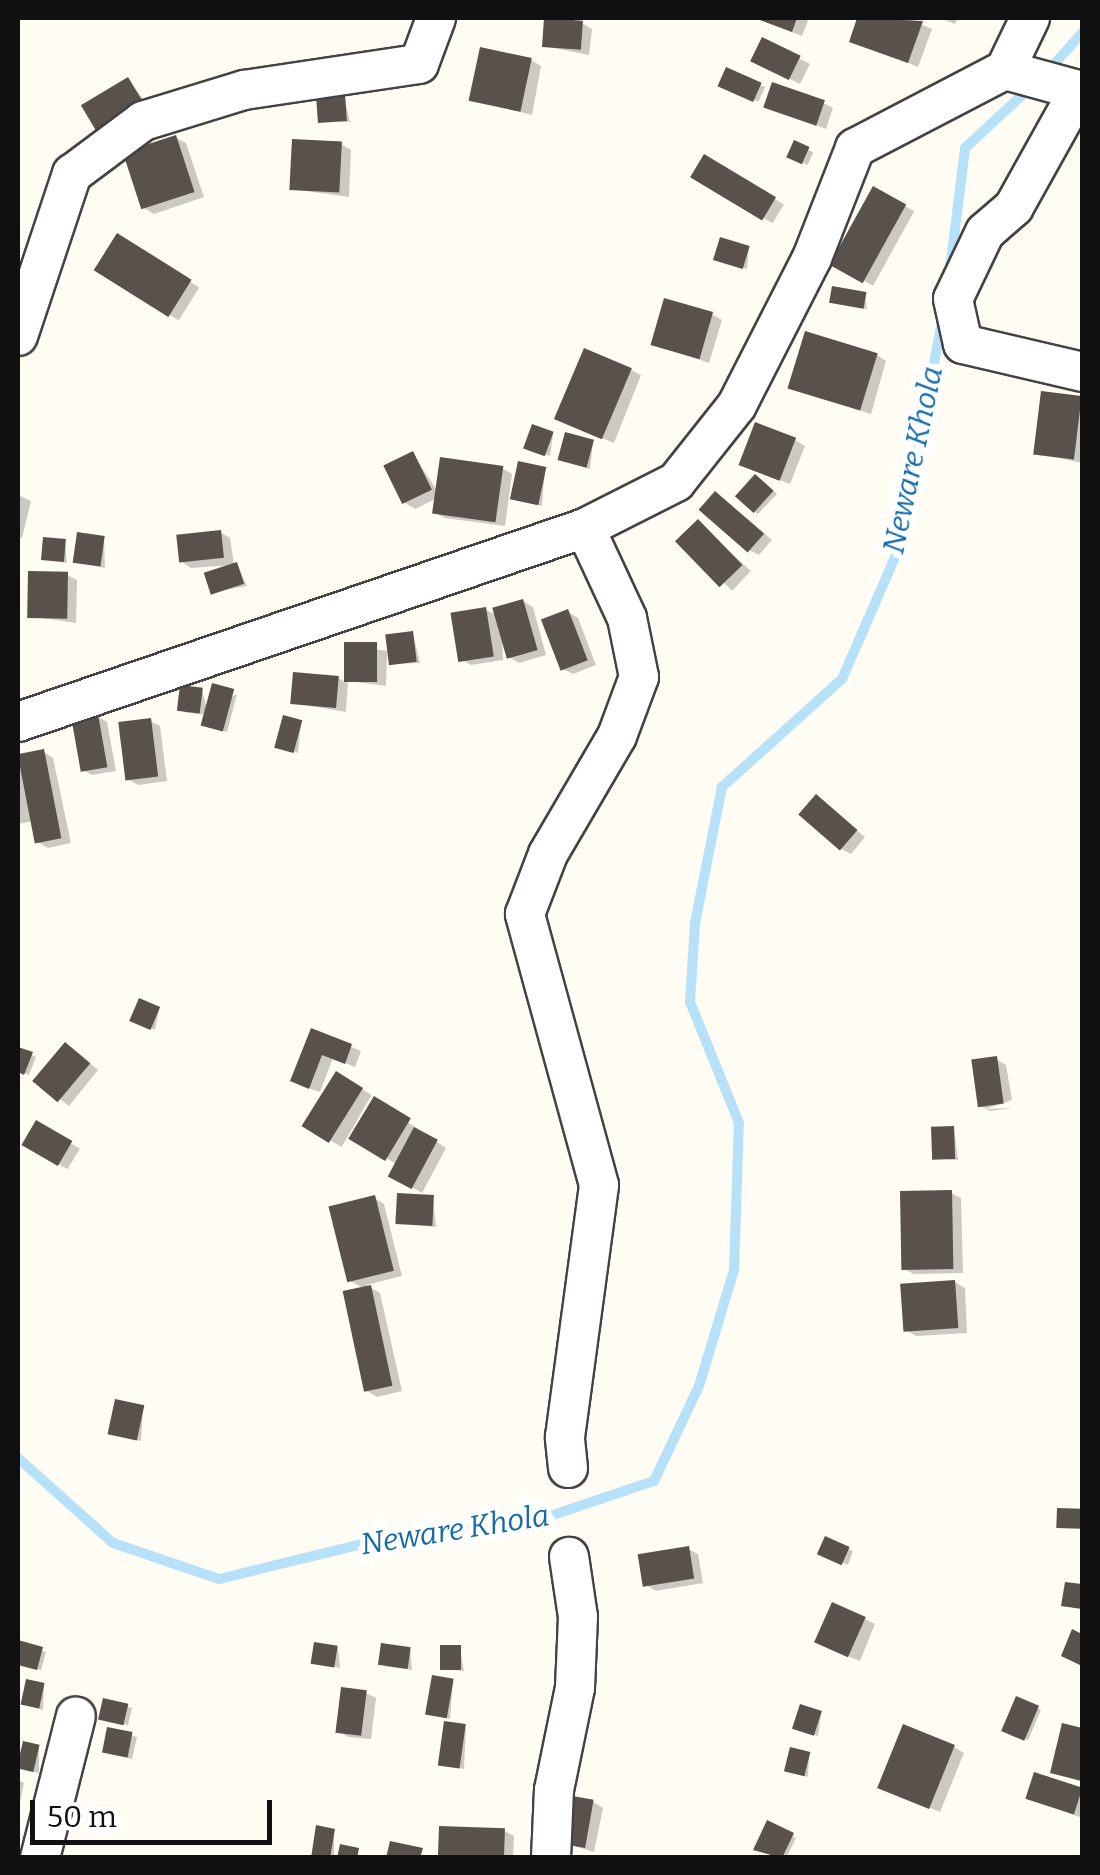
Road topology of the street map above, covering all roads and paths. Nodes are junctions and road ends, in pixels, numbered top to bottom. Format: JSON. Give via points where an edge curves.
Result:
{"nodes":[{"id":1,"x":436,"y":18,"type":"edge"},
{"id":2,"x":1030,"y":18,"type":"edge"},
{"id":3,"x":1005,"y":70,"type":"junction"},
{"id":4,"x":1081,"y":91,"type":"edge"},
{"id":5,"x":18,"y":336,"type":"edge"},
{"id":6,"x":1082,"y":372,"type":"edge"},
{"id":7,"x":585,"y":528,"type":"junction"},
{"id":8,"x":18,"y":722,"type":"edge"},
{"id":9,"x":568,"y":1468,"type":"dead end"},
{"id":10,"x":570,"y":1557,"type":"dead end"},
{"id":11,"x":76,"y":1716,"type":"dead end"},
{"id":12,"x":40,"y":1858,"type":"edge"},
{"id":13,"x":551,"y":1858,"type":"edge"}],
"edges":[{"from":1,"to":5,"type":"street","via":[[419,64],[244,90],[142,121],[114,142],[72,174]]},
{"from":2,"to":3,"type":"street"},
{"from":3,"to":4,"type":"street"},
{"from":3,"to":7,"type":"street","via":[[855,148],[812,258],[737,405],[676,482]]},
{"from":4,"to":6,"type":"street","via":[[1014,207],[984,232],[953,299],[963,344]]},
{"from":7,"to":8,"type":"street"},
{"from":7,"to":9,"type":"street","via":[[627,618],[639,677],[617,736],[548,854],[525,914],[599,1185],[565,1438]]},
{"from":10,"to":13,"type":"street","via":[[578,1617],[575,1688],[554,1790]]},
{"from":11,"to":12,"type":"street"}]}
